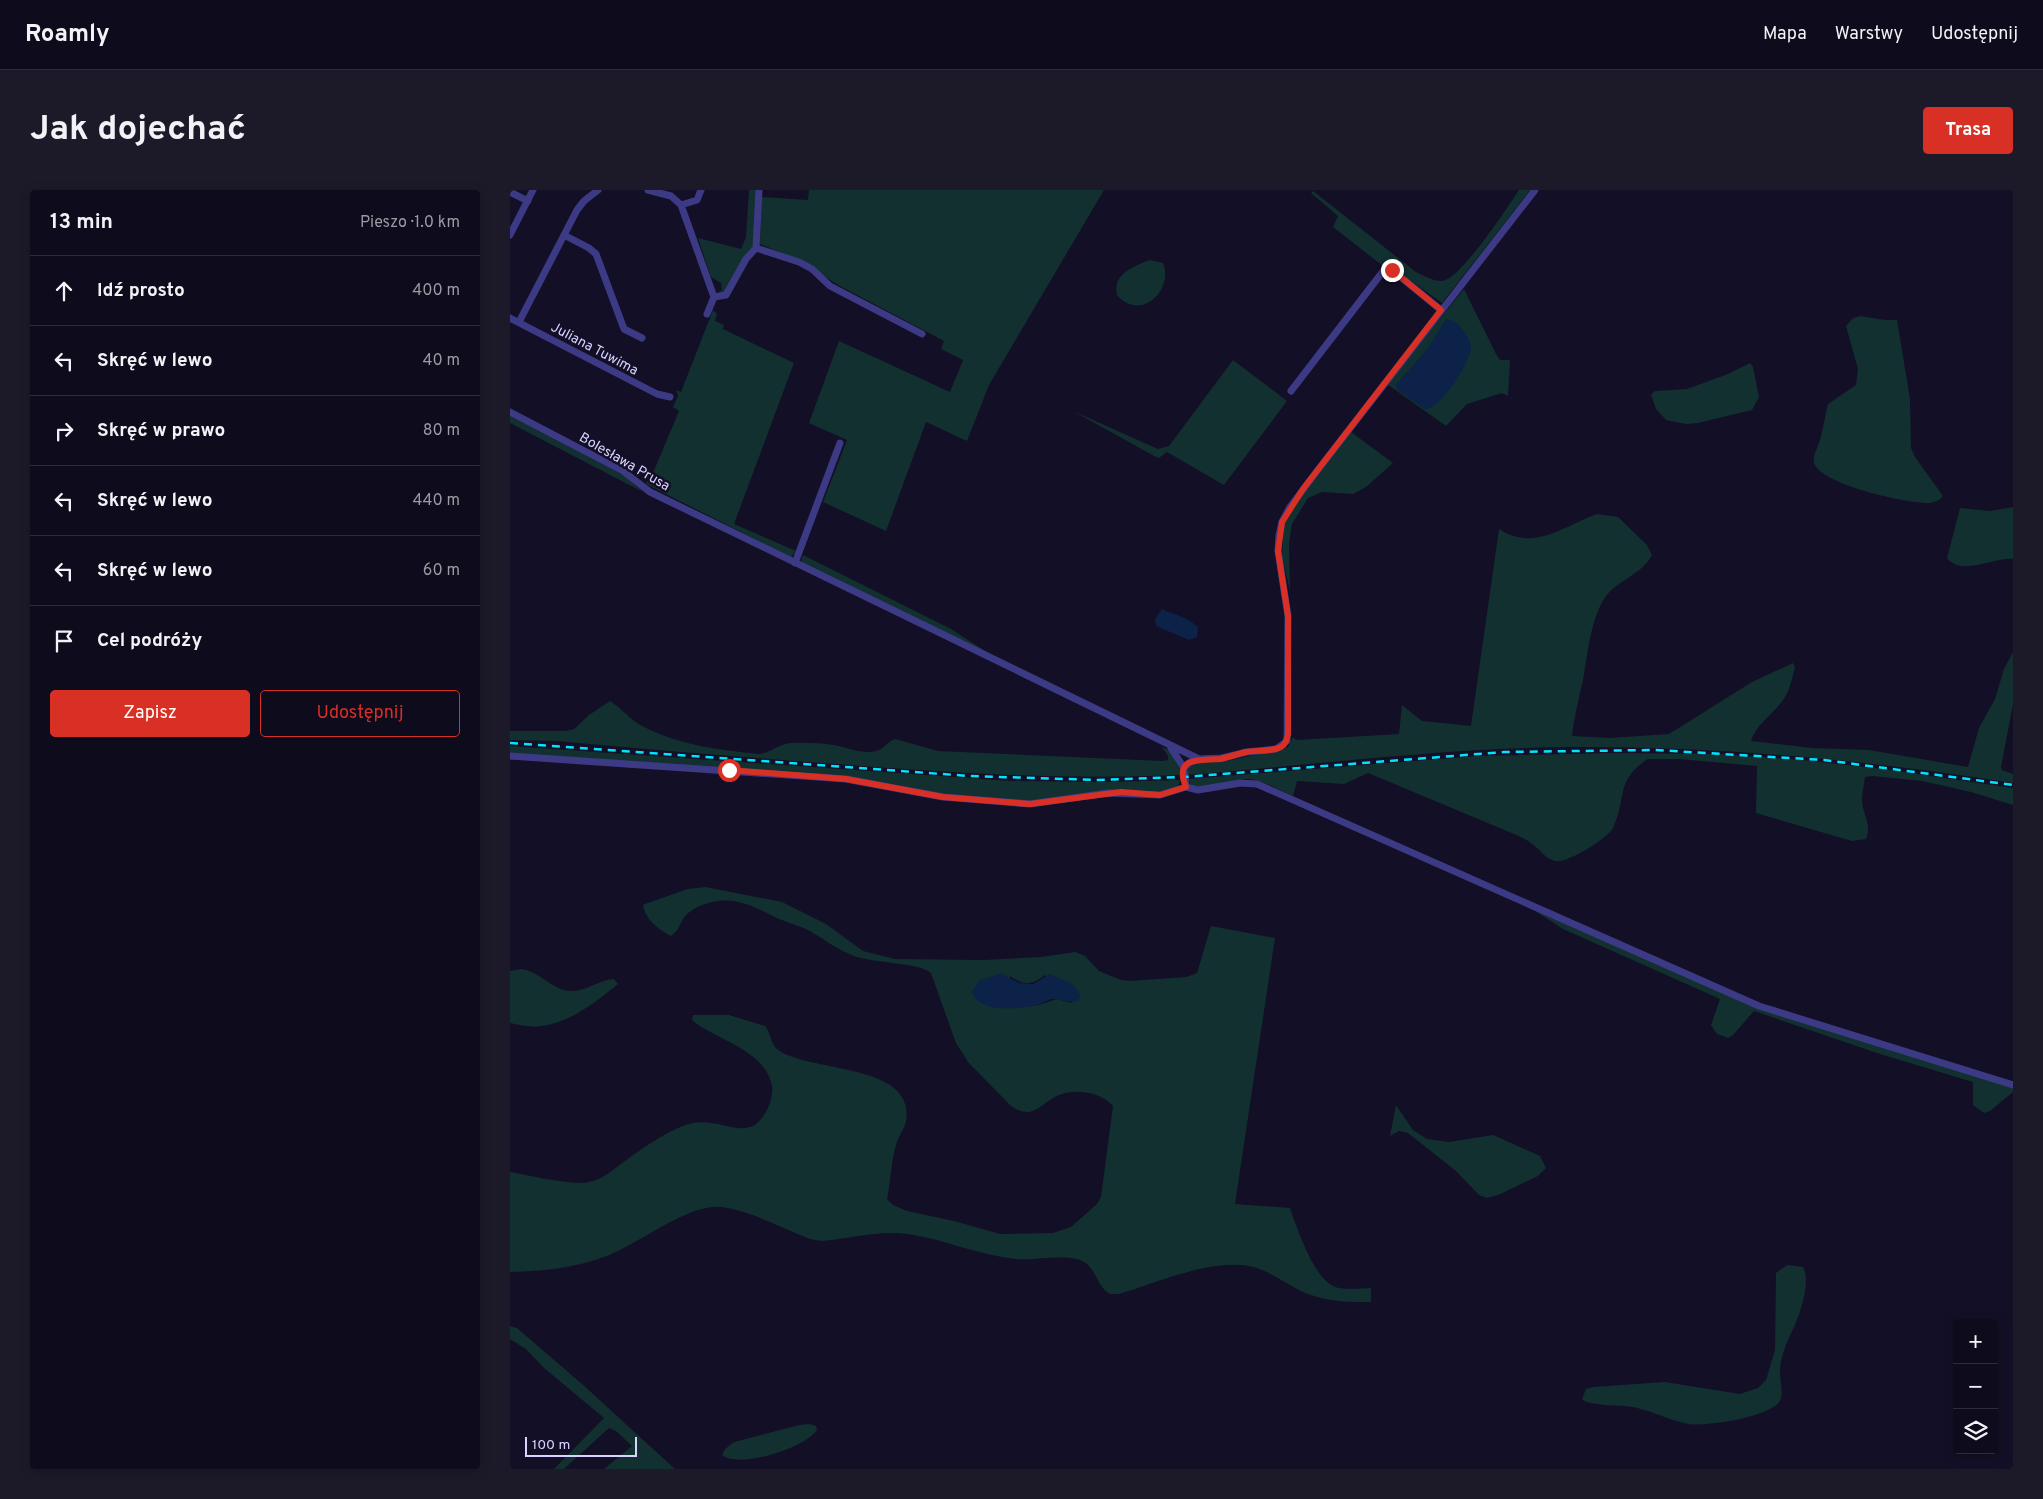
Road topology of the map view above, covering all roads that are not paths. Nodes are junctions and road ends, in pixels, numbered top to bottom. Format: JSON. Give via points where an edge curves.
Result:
{"nodes":[{"id":1,"x":533,"y":190,"type":"edge"},
{"id":2,"x":598,"y":190,"type":"edge"},
{"id":3,"x":648,"y":190,"type":"edge"},
{"id":4,"x":701,"y":190,"type":"edge"},
{"id":5,"x":759,"y":190,"type":"edge"},
{"id":6,"x":1535,"y":190,"type":"edge"},
{"id":7,"x":510,"y":192,"type":"edge"},
{"id":8,"x":528,"y":201,"type":"junction"},
{"id":9,"x":681,"y":205,"type":"junction"},
{"id":10,"x":564,"y":235,"type":"junction"},
{"id":11,"x":510,"y":236,"type":"edge"},
{"id":12,"x":756,"y":248,"type":"junction"},
{"id":13,"x":714,"y":297,"type":"junction"},
{"id":14,"x":1441,"y":310,"type":"junction"},
{"id":15,"x":708,"y":314,"type":"dead end"},
{"id":16,"x":510,"y":318,"type":"edge"},
{"id":17,"x":519,"y":322,"type":"junction"},
{"id":18,"x":922,"y":334,"type":"dead end"},
{"id":19,"x":642,"y":338,"type":"dead end"},
{"id":20,"x":1290,"y":391,"type":"dead end"},
{"id":21,"x":670,"y":397,"type":"dead end"},
{"id":22,"x":510,"y":412,"type":"edge"},
{"id":23,"x":840,"y":443,"type":"dead end"},
{"id":24,"x":795,"y":563,"type":"junction"},
{"id":25,"x":1171,"y":747,"type":"junction"},
{"id":26,"x":510,"y":756,"type":"edge"},
{"id":27,"x":1199,"y":759,"type":"junction"},
{"id":28,"x":1184,"y":768,"type":"junction"},
{"id":29,"x":1186,"y":787,"type":"junction"},
{"id":30,"x":2013,"y":1085,"type":"edge"}],
"edges":[{"from":1,"to":8,"type":"street"},
{"from":2,"to":10,"type":"street","via":[[584,201]]},
{"from":3,"to":9,"type":"street","via":[[671,196]]},
{"from":4,"to":9,"type":"street","via":[[697,200]]},
{"from":5,"to":12,"type":"street"},
{"from":6,"to":14,"type":"street"},
{"from":7,"to":8,"type":"street"},
{"from":8,"to":11,"type":"street"},
{"from":9,"to":13,"type":"street"},
{"from":10,"to":17,"type":"street"},
{"from":10,"to":19,"type":"street","via":[[596,254],[624,328]]},
{"from":12,"to":13,"type":"street","via":[[746,259],[726,296]]},
{"from":12,"to":18,"type":"street","via":[[800,262],[830,286]]},
{"from":13,"to":15,"type":"street"},
{"from":14,"to":20,"type":"street","via":[[1387,268]]},
{"from":14,"to":27,"type":"street","via":[[1303,489],[1282,522],[1278,551],[1288,616],[1286,741],[1276,748]]},
{"from":16,"to":17,"type":"street","name":"Juliana Tuwima"},
{"from":17,"to":21,"type":"street","name":"Juliana Tuwima","via":[[658,394]]},
{"from":22,"to":24,"type":"street","name":"Bolesława Prusa","via":[[623,471],[650,492]]},
{"from":23,"to":24,"type":"street"},
{"from":24,"to":25,"type":"street","name":"Bolesława Prusa"},
{"from":25,"to":27,"type":"street","name":"Bolesława Prusa"},
{"from":25,"to":28,"type":"street"},
{"from":26,"to":29,"type":"street","via":[[846,779],[943,797],[1030,804],[1121,792],[1160,795]]},
{"from":27,"to":28,"type":"street"},
{"from":28,"to":29,"type":"street"},
{"from":29,"to":30,"type":"street","via":[[1198,790],[1248,783],[1265,787],[1759,1006]]}]}
